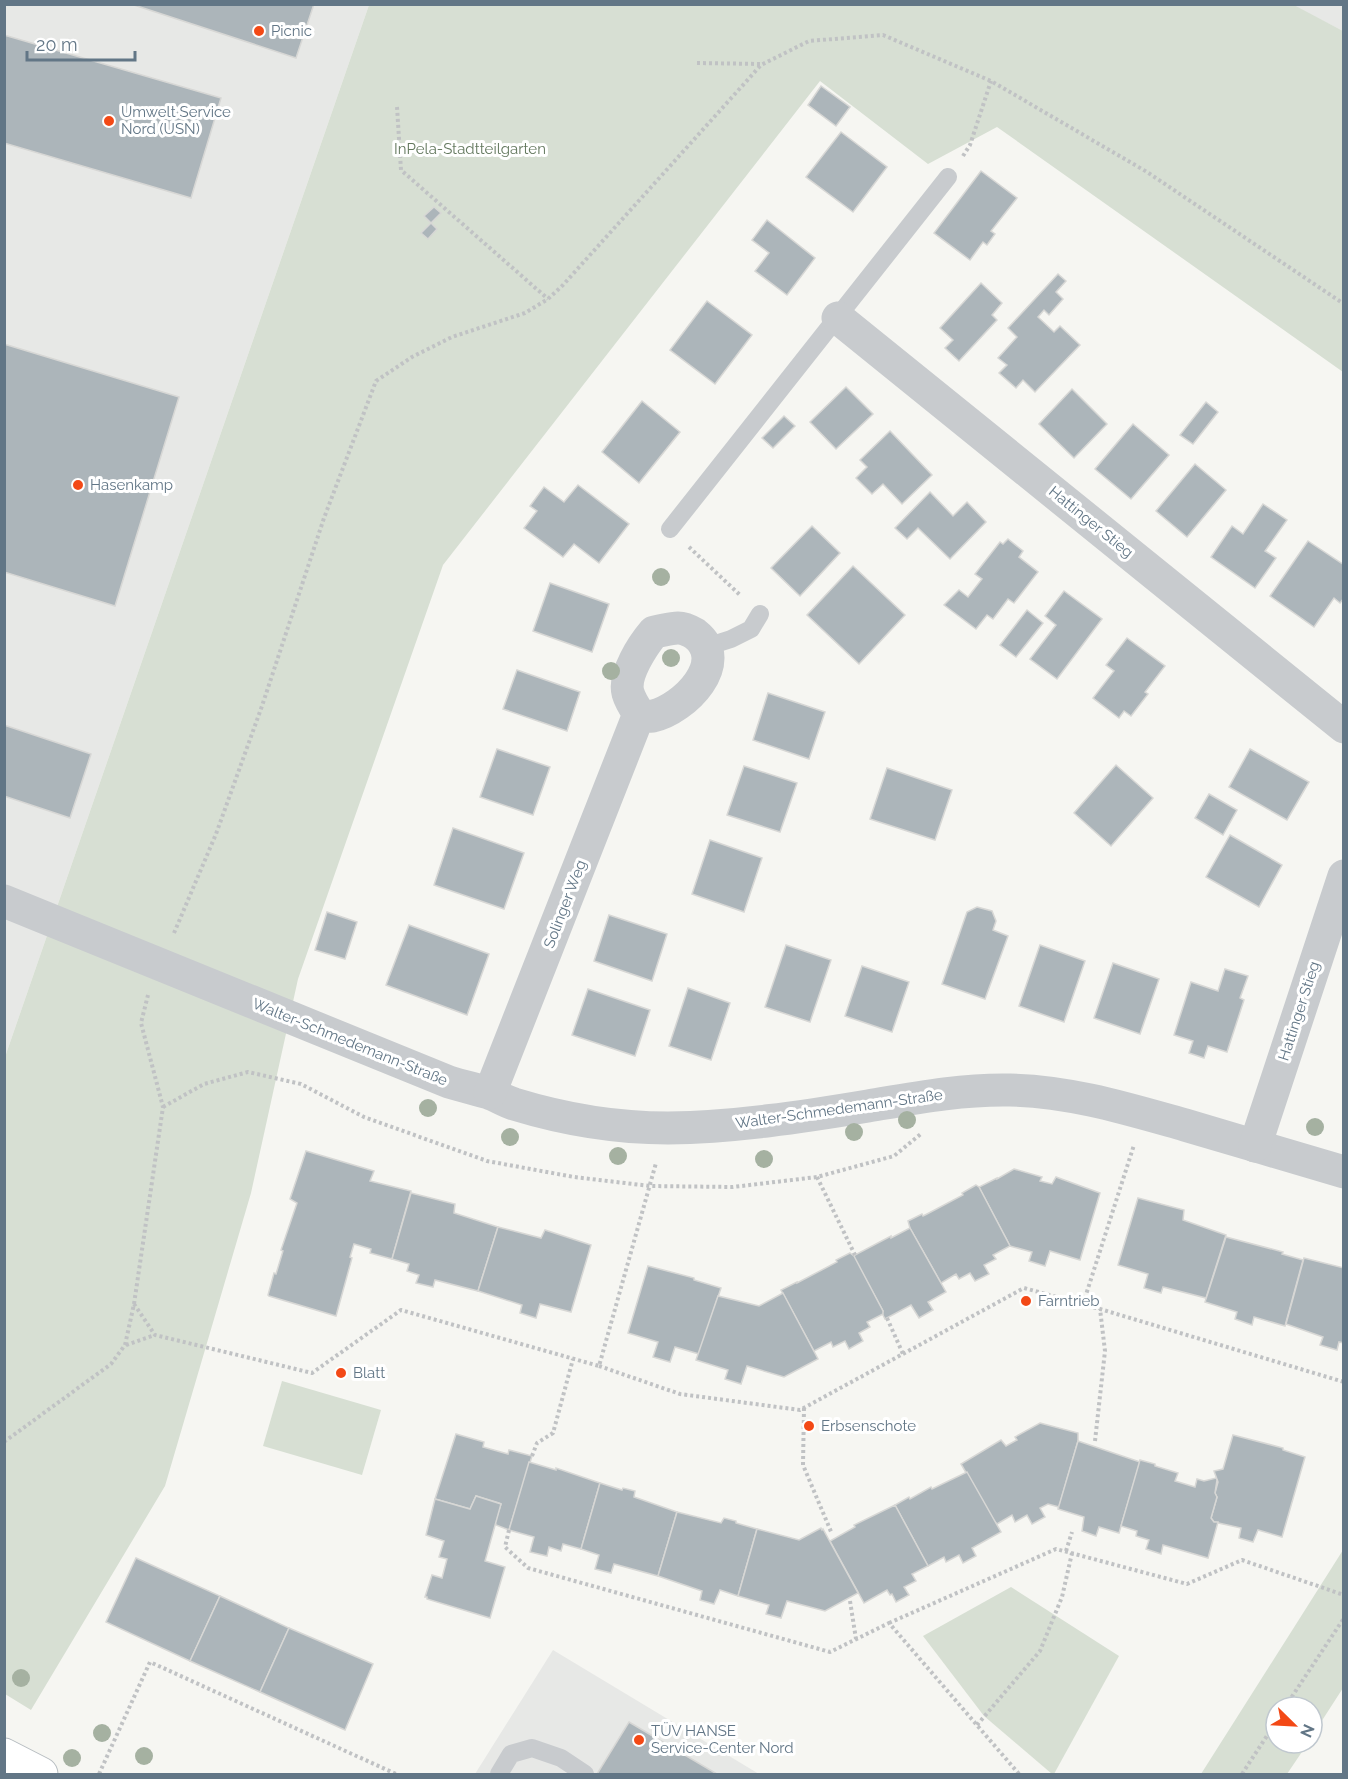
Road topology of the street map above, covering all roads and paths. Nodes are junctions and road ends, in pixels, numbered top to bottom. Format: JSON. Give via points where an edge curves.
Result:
{"nodes":[{"id":1,"x":698,"y":63,"type":"dead end"},
{"id":2,"x":761,"y":64,"type":"junction"},
{"id":3,"x":991,"y":81,"type":"junction"},
{"id":4,"x":397,"y":107,"type":"dead end"},
{"id":5,"x":948,"y":177,"type":"joint"},
{"id":6,"x":548,"y":299,"type":"junction"},
{"id":7,"x":1344,"y":304,"type":"edge"},
{"id":8,"x":838,"y":318,"type":"junction"},
{"id":9,"x":670,"y":529,"type":"joint"},
{"id":10,"x":760,"y":615,"type":"joint"},
{"id":11,"x":706,"y":647,"type":"junction"},
{"id":12,"x":639,"y":714,"type":"junction"},
{"id":13,"x":1344,"y":727,"type":"edge"},
{"id":14,"x":1344,"y":876,"type":"edge"},
{"id":15,"x":4,"y":902,"type":"edge"},
{"id":16,"x":160,"y":965,"type":"junction"},
{"id":17,"x":490,"y":1093,"type":"junction"},
{"id":18,"x":1144,"y":1113,"type":"junction"},
{"id":19,"x":666,"y":1128,"type":"junction"},
{"id":20,"x":1255,"y":1146,"type":"junction"},
{"id":21,"x":1344,"y":1172,"type":"edge"},
{"id":22,"x":817,"y":1177,"type":"dead end"},
{"id":23,"x":855,"y":1255,"type":"dead end"},
{"id":24,"x":134,"y":1304,"type":"junction"},
{"id":25,"x":1083,"y":1304,"type":"junction"},
{"id":26,"x":1100,"y":1309,"type":"junction"},
{"id":27,"x":887,"y":1318,"type":"dead end"},
{"id":28,"x":155,"y":1335,"type":"junction"},
{"id":29,"x":125,"y":1345,"type":"junction"},
{"id":30,"x":903,"y":1354,"type":"junction"},
{"id":31,"x":573,"y":1359,"type":"junction"},
{"id":32,"x":599,"y":1366,"type":"junction"},
{"id":33,"x":1344,"y":1382,"type":"edge"},
{"id":34,"x":804,"y":1407,"type":"junction"},
{"id":35,"x":1095,"y":1441,"type":"dead end"},
{"id":36,"x":4,"y":1442,"type":"edge"},
{"id":37,"x":532,"y":1456,"type":"dead end"},
{"id":38,"x":508,"y":1530,"type":"dead end"},
{"id":39,"x":1072,"y":1532,"type":"dead end"},
{"id":40,"x":832,"y":1534,"type":"dead end"},
{"id":41,"x":1066,"y":1551,"type":"junction"},
{"id":42,"x":1072,"y":1553,"type":"junction"},
{"id":43,"x":1344,"y":1595,"type":"edge"},
{"id":44,"x":850,"y":1600,"type":"dead end"},
{"id":45,"x":1344,"y":1618,"type":"edge"},
{"id":46,"x":889,"y":1623,"type":"junction"},
{"id":47,"x":856,"y":1639,"type":"junction"},
{"id":48,"x":1294,"y":1695,"type":"edge"},
{"id":49,"x":977,"y":1725,"type":"junction"},
{"id":50,"x":1264,"y":1740,"type":"edge"},
{"id":51,"x":4,"y":1755,"type":"edge"},
{"id":52,"x":41,"y":1774,"type":"edge"},
{"id":53,"x":99,"y":1774,"type":"edge"},
{"id":54,"x":396,"y":1774,"type":"edge"},
{"id":55,"x":499,"y":1774,"type":"edge"},
{"id":56,"x":585,"y":1774,"type":"edge"},
{"id":57,"x":1019,"y":1774,"type":"edge"},
{"id":58,"x":1242,"y":1774,"type":"edge"}],
"edges":[{"from":1,"to":2,"type":"path"},
{"from":2,"to":3,"type":"path","via":[[809,41],[883,35]]},
{"from":2,"to":6,"type":"path"},
{"from":3,"to":5,"type":"path","via":[[970,145]]},
{"from":3,"to":7,"type":"path","via":[[1147,172]]},
{"from":4,"to":6,"type":"path","via":[[401,170]]},
{"from":5,"to":8,"type":"lane"},
{"from":6,"to":16,"type":"path","via":[[525,313],[452,337],[376,381],[324,518],[216,834]]},
{"from":8,"to":9,"type":"lane"},
{"from":8,"to":13,"type":"street","name":"Hattinger Stieg"},
{"from":9,"to":10,"type":"path"},
{"from":10,"to":11,"type":"lane","via":[[751,629]]},
{"from":11,"to":12,"type":"street","via":[[708,666],[696,689],[674,708],[651,717]]},
{"from":11,"to":12,"type":"street","via":[[690,630],[654,632],[642,646],[627,690]]},
{"from":12,"to":17,"type":"street","name":"Solinger Weg"},
{"from":14,"to":20,"type":"street","name":"Hattinger Stieg"},
{"from":15,"to":16,"type":"street","name":"Walter-Schmedemann-Straße"},
{"from":16,"to":17,"type":"street","name":"Walter-Schmedemann-Straße","via":[[449,1082]]},
{"from":16,"to":24,"type":"path","via":[[141,1023],[163,1107]]},
{"from":17,"to":19,"type":"street","name":"Walter-Schmedemann-Straße","via":[[556,1115]]},
{"from":18,"to":19,"type":"street","name":"Walter-Schmedemann-Straße","via":[[1066,1095],[1008,1090],[940,1094],[764,1122]]},
{"from":18,"to":20,"type":"street","name":"Walter-Schmedemann-Straße"},
{"from":18,"to":25,"type":"path"},
{"from":19,"to":32,"type":"path"},
{"from":20,"to":21,"type":"street","name":"Walter-Schmedemann-Straße"},
{"from":22,"to":23,"type":"path"},
{"from":24,"to":28,"type":"path"},
{"from":24,"to":29,"type":"path"},
{"from":25,"to":26,"type":"path"},
{"from":25,"to":30,"type":"path","via":[[1024,1288]]},
{"from":26,"to":33,"type":"path"},
{"from":26,"to":35,"type":"path","via":[[1105,1351]]},
{"from":27,"to":30,"type":"path"},
{"from":28,"to":29,"type":"path"},
{"from":28,"to":31,"type":"path","via":[[312,1373],[401,1310]]},
{"from":29,"to":36,"type":"path","via":[[111,1364]]},
{"from":30,"to":34,"type":"path"},
{"from":31,"to":32,"type":"path"},
{"from":31,"to":37,"type":"path","via":[[553,1433],[537,1443]]},
{"from":32,"to":34,"type":"path","via":[[680,1394],[800,1410]]},
{"from":34,"to":40,"type":"path","via":[[802,1465]]},
{"from":38,"to":47,"type":"path","via":[[505,1548],[528,1568],[830,1652]]},
{"from":39,"to":41,"type":"path"},
{"from":41,"to":42,"type":"path"},
{"from":41,"to":46,"type":"path","via":[[1056,1549]]},
{"from":42,"to":43,"type":"path","via":[[1187,1584],[1242,1560]]},
{"from":42,"to":49,"type":"path","via":[[1062,1597],[1040,1651]]},
{"from":44,"to":47,"type":"path"},
{"from":45,"to":48,"type":"path"},
{"from":46,"to":47,"type":"path"},
{"from":46,"to":49,"type":"path"},
{"from":49,"to":57,"type":"path"},
{"from":50,"to":58,"type":"path"},
{"from":51,"to":52,"type":"main road"},
{"from":53,"to":54,"type":"path","via":[[150,1662]]},
{"from":55,"to":56,"type":"lane","via":[[511,1754],[532,1748],[561,1758]]}]}
